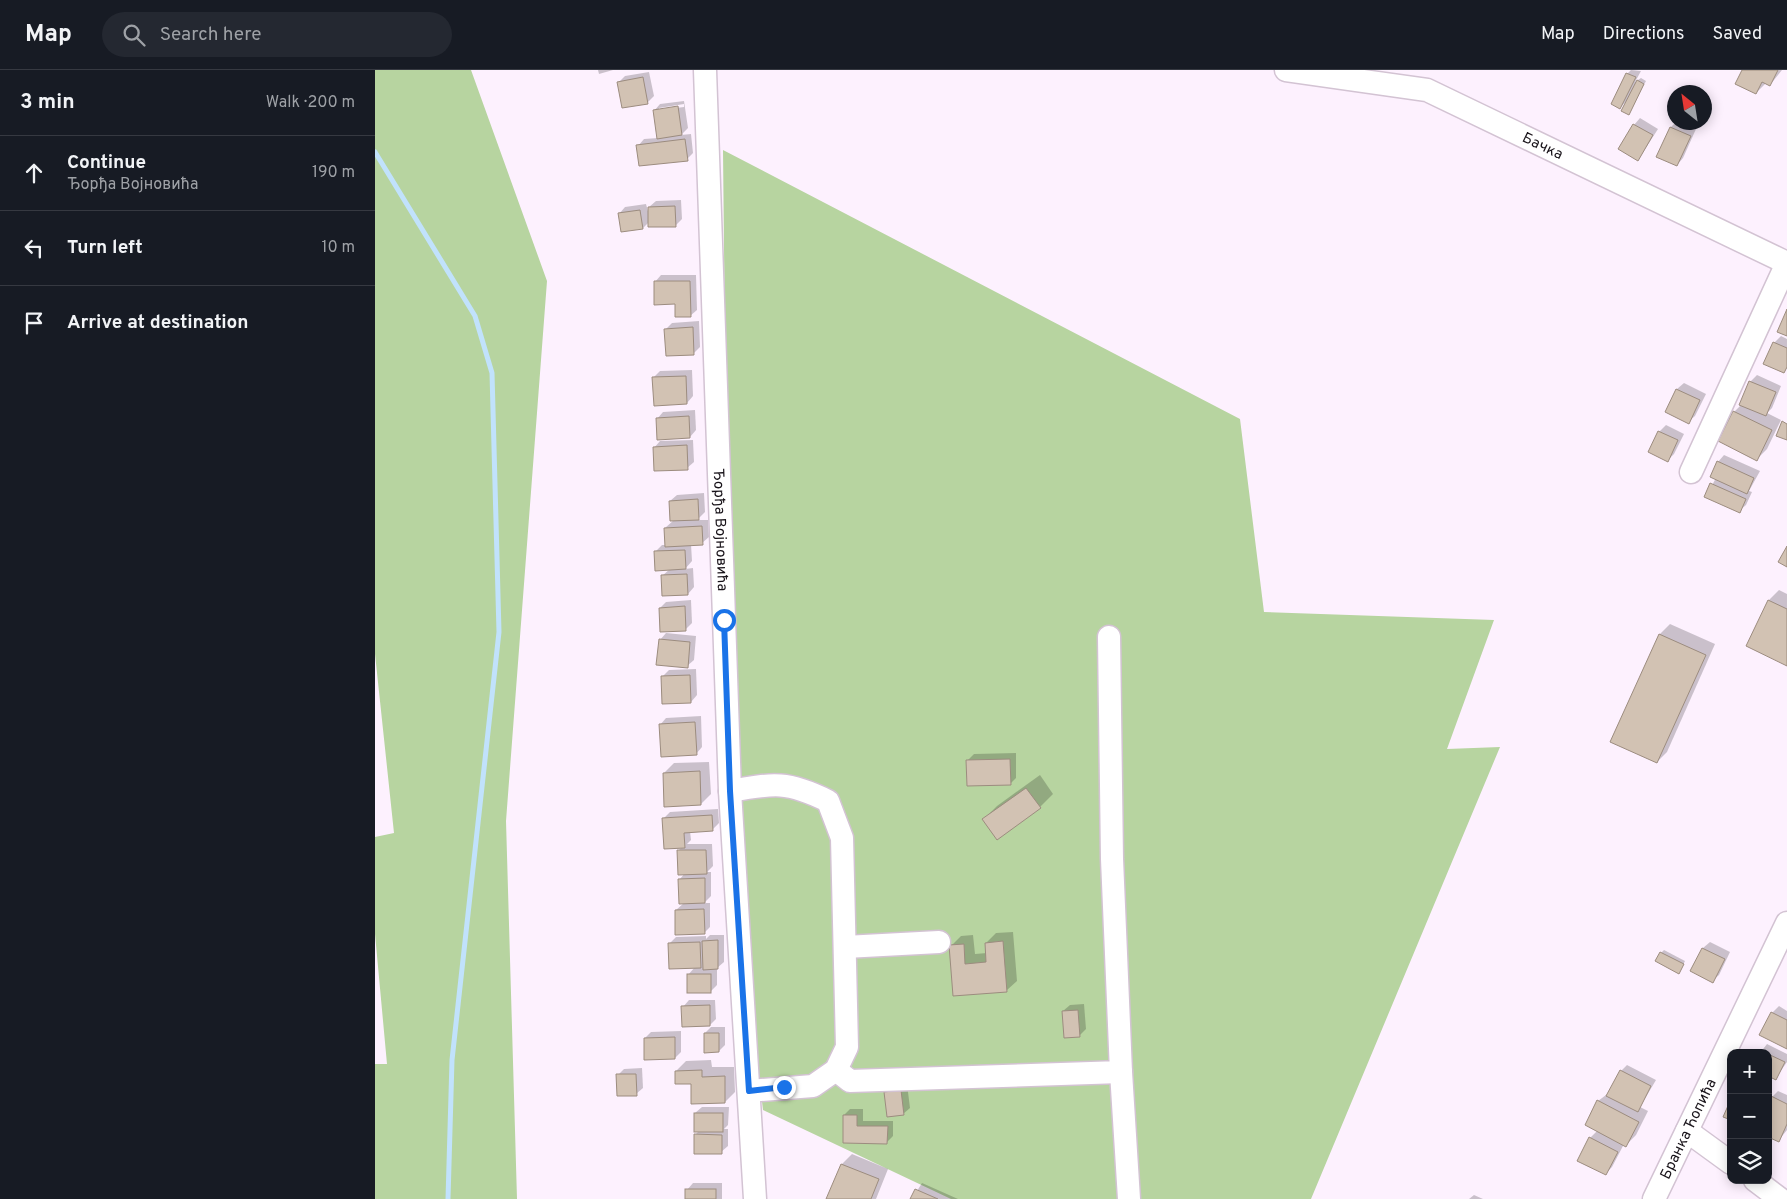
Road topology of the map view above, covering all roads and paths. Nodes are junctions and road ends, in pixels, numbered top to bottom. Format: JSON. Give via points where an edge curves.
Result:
{"nodes":[{"id":1,"x":705,"y":70,"type":"edge"},
{"id":2,"x":1286,"y":70,"type":"edge"},
{"id":3,"x":1787,"y":263,"type":"edge"},
{"id":4,"x":1691,"y":472,"type":"dead end"},
{"id":5,"x":1109,"y":637,"type":"dead end"},
{"id":6,"x":730,"y":791,"type":"junction"},
{"id":7,"x":1787,"y":923,"type":"edge"},
{"id":8,"x":939,"y":942,"type":"dead end"},
{"id":9,"x":845,"y":947,"type":"junction"},
{"id":10,"x":835,"y":1070,"type":"junction"},
{"id":11,"x":1121,"y":1072,"type":"junction"},
{"id":12,"x":749,"y":1091,"type":"junction"},
{"id":13,"x":1687,"y":1131,"type":"junction"},
{"id":14,"x":1727,"y":1160,"type":"edge"},
{"id":15,"x":1760,"y":1184,"type":"edge"},
{"id":16,"x":755,"y":1199,"type":"edge"},
{"id":17,"x":1129,"y":1199,"type":"edge"},
{"id":18,"x":1653,"y":1199,"type":"edge"},
{"id":19,"x":1781,"y":1199,"type":"edge"}],
"edges":[{"from":1,"to":6,"type":"street","name":"Ђорђа Војновића"},
{"from":2,"to":3,"type":"street","name":"Бачка","via":[[1427,90]]},
{"from":3,"to":4,"type":"street"},
{"from":5,"to":11,"type":"street","via":[[1112,860]]},
{"from":6,"to":9,"type":"street","via":[[771,783],[802,788],[828,801],[842,838]]},
{"from":6,"to":12,"type":"street","name":"Ђорђа Војновића"},
{"from":7,"to":13,"type":"street","name":"Бранка Ћопића"},
{"from":8,"to":9,"type":"street"},
{"from":9,"to":10,"type":"street","via":[[847,1047]]},
{"from":10,"to":11,"type":"street","via":[[850,1081]]},
{"from":10,"to":12,"type":"street","via":[[813,1086]]},
{"from":11,"to":17,"type":"street"},
{"from":12,"to":16,"type":"street","name":"Ђорђа Војновића"},
{"from":13,"to":14,"type":"street"},
{"from":13,"to":18,"type":"street","name":"Бранка Ћопића"},
{"from":15,"to":19,"type":"street"}]}
